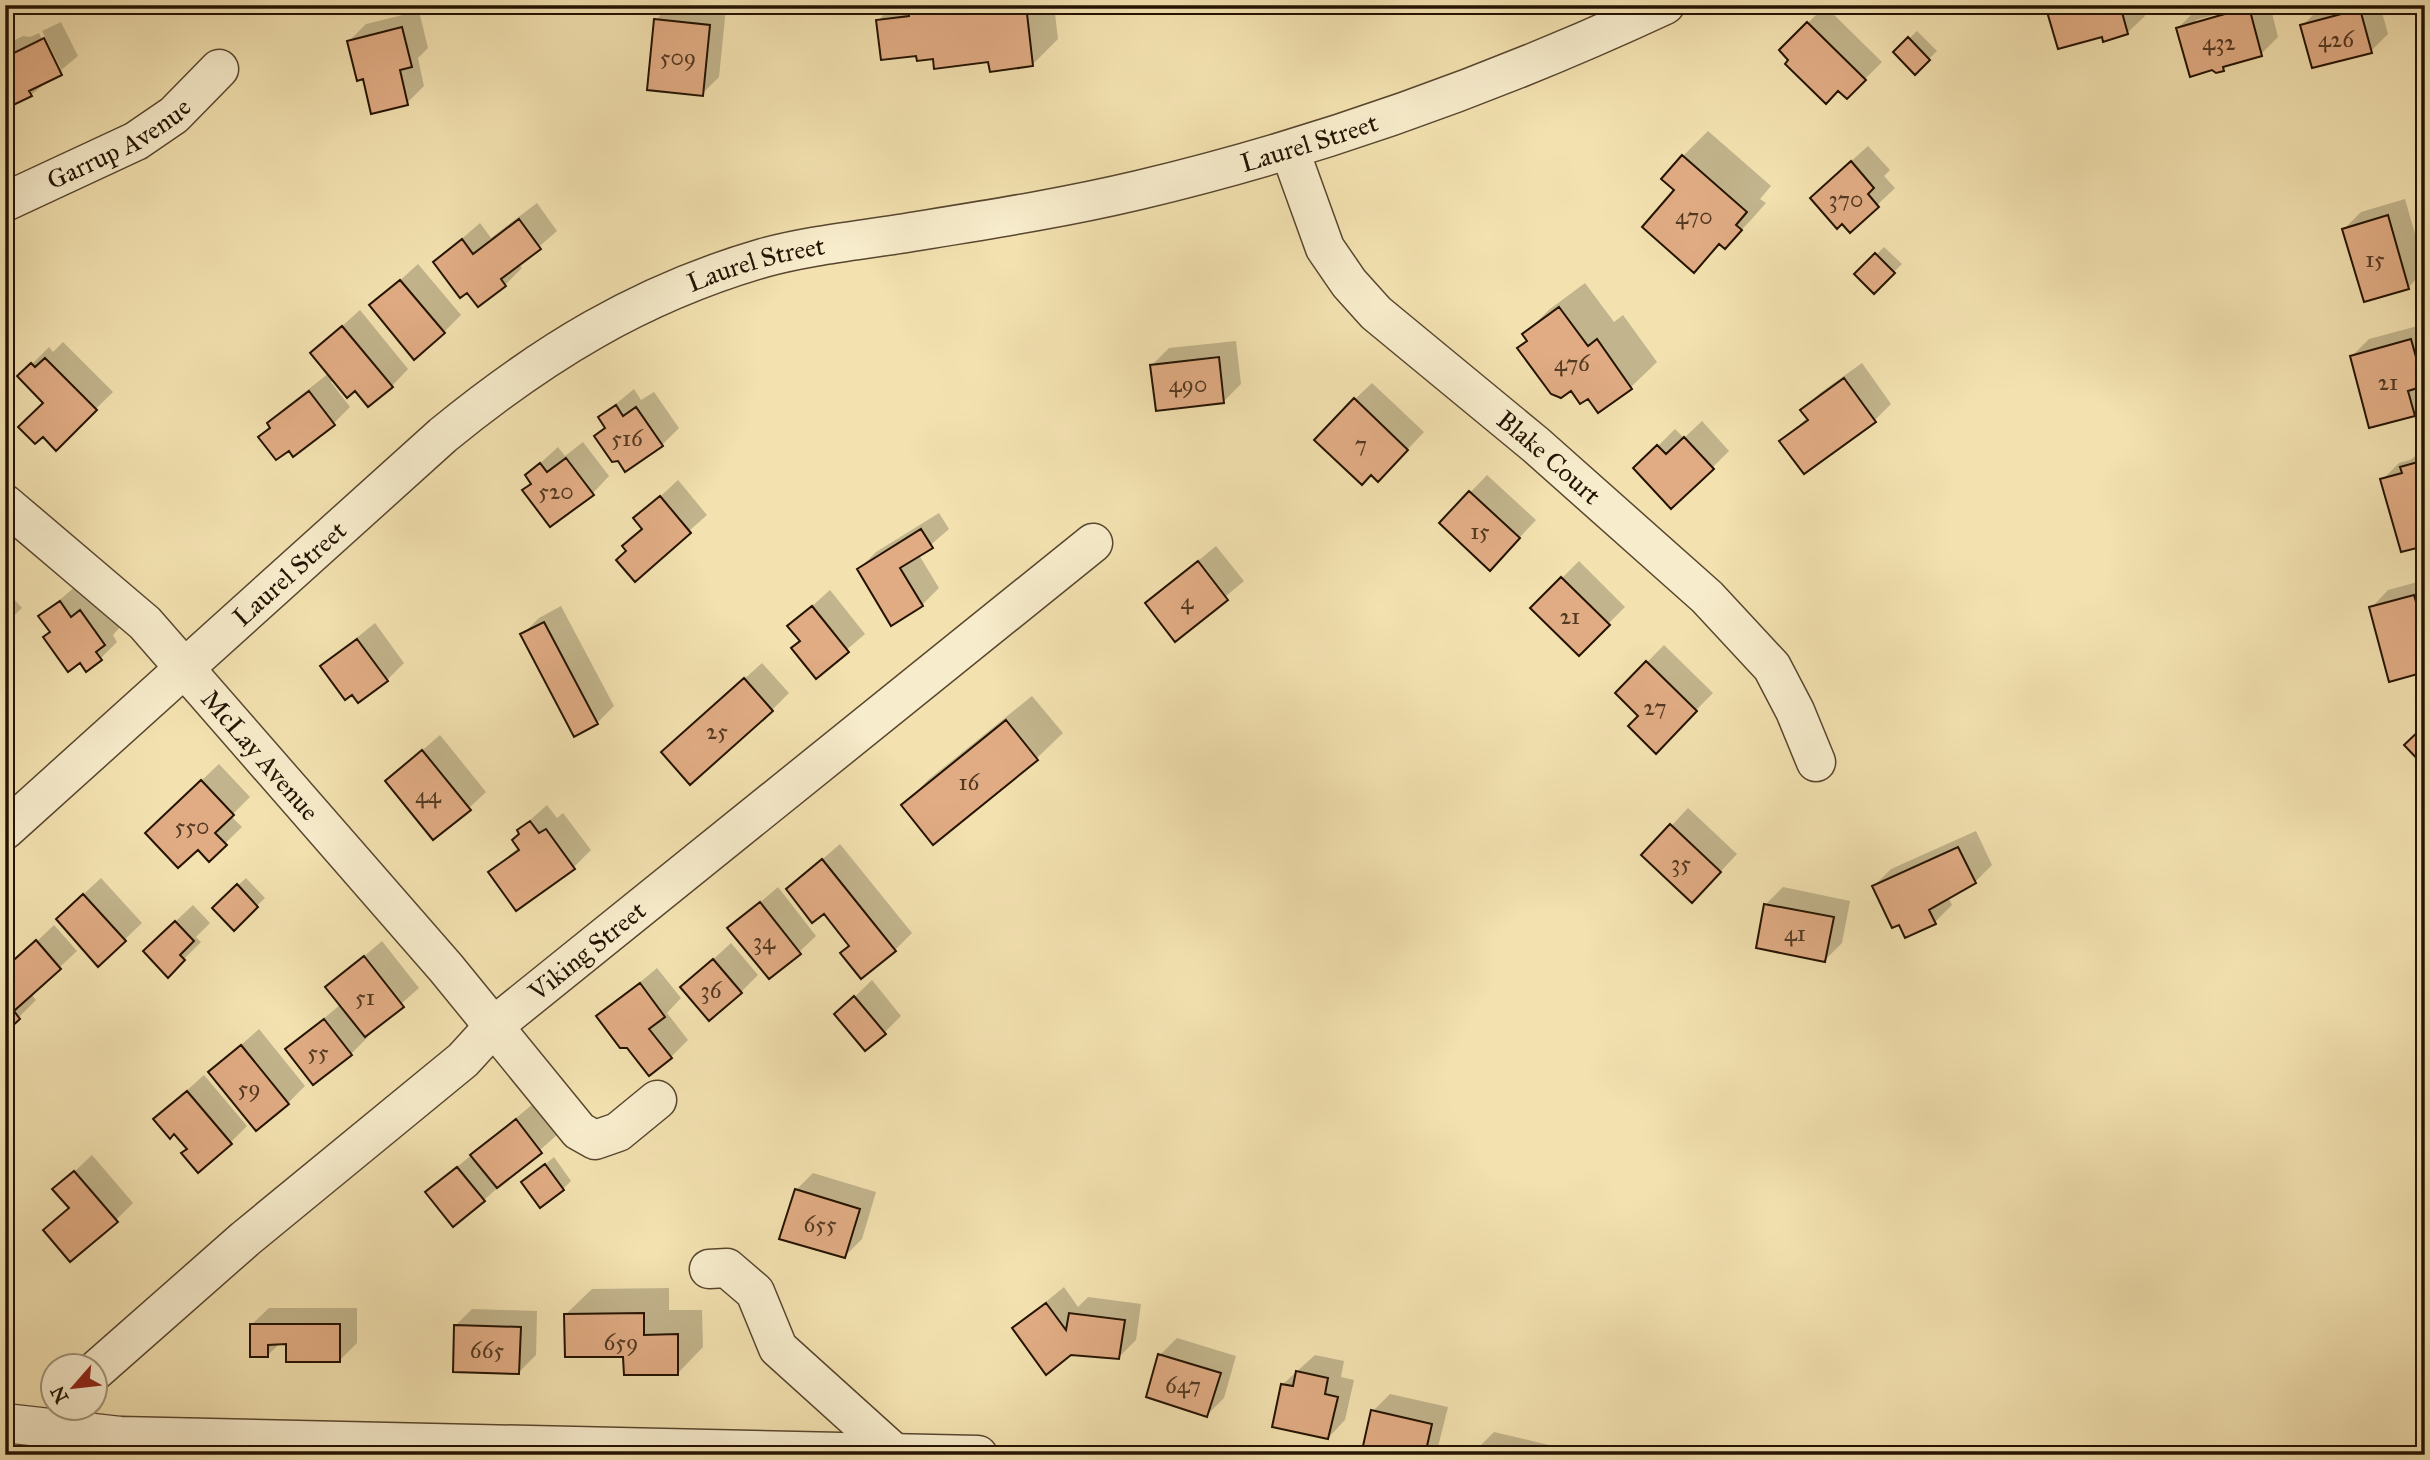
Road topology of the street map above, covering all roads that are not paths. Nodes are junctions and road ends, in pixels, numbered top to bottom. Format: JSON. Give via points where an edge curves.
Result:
{"nodes":[{"id":1,"x":1665,"y":5,"type":"edge"},
{"id":2,"x":219,"y":69,"type":"dead end"},
{"id":3,"x":1290,"y":151,"type":"junction"},
{"id":4,"x":5,"y":202,"type":"edge"},
{"id":5,"x":5,"y":504,"type":"edge"},
{"id":6,"x":1093,"y":543,"type":"dead end"},
{"id":7,"x":183,"y":668,"type":"junction"},
{"id":8,"x":1816,"y":762,"type":"dead end"},
{"id":9,"x":5,"y":830,"type":"edge"},
{"id":10,"x":495,"y":1026,"type":"junction"},
{"id":11,"x":657,"y":1100,"type":"dead end"},
{"id":12,"x":709,"y":1269,"type":"dead end"},
{"id":13,"x":108,"y":1360,"type":"edge"},
{"id":14,"x":62,"y":1422,"type":"edge"},
{"id":15,"x":95,"y":1422,"type":"edge"},
{"id":16,"x":12,"y":1435,"type":"edge"},
{"id":17,"x":429,"y":1449,"type":"edge"},
{"id":18,"x":892,"y":1451,"type":"junction"},
{"id":19,"x":978,"y":1455,"type":"edge"}],
"edges":[{"from":1,"to":3,"type":"street","name":"Laurel Street","via":[[1466,91]]},
{"from":2,"to":4,"type":"street","name":"Garrup Avenue","via":[[173,115],[136,141]]},
{"from":3,"to":7,"type":"street","name":"Laurel Street","via":[[1038,212],[762,259],[585,331],[503,385],[443,435]]},
{"from":3,"to":8,"type":"street","name":"Blake Court","via":[[1325,248],[1349,283],[1376,313],[1536,445],[1707,597],[1772,667]]},
{"from":5,"to":7,"type":"street","name":"McLay Avenue","via":[[145,623]]},
{"from":6,"to":10,"type":"street","name":"Viking Street"},
{"from":7,"to":9,"type":"street","name":"Laurel Street"},
{"from":7,"to":10,"type":"street","name":"McLay Avenue"},
{"from":10,"to":11,"type":"street","name":"McLay Avenue","via":[[579,1131],[595,1140],[618,1132]]},
{"from":10,"to":13,"type":"street","name":"Viking Street","via":[[463,1060],[245,1239]]},
{"from":12,"to":18,"type":"street","via":[[727,1268],[755,1292],[778,1348]]},
{"from":14,"to":16,"type":"street"},
{"from":15,"to":17,"type":"street"},
{"from":17,"to":18,"type":"street"},
{"from":18,"to":19,"type":"street"}]}
